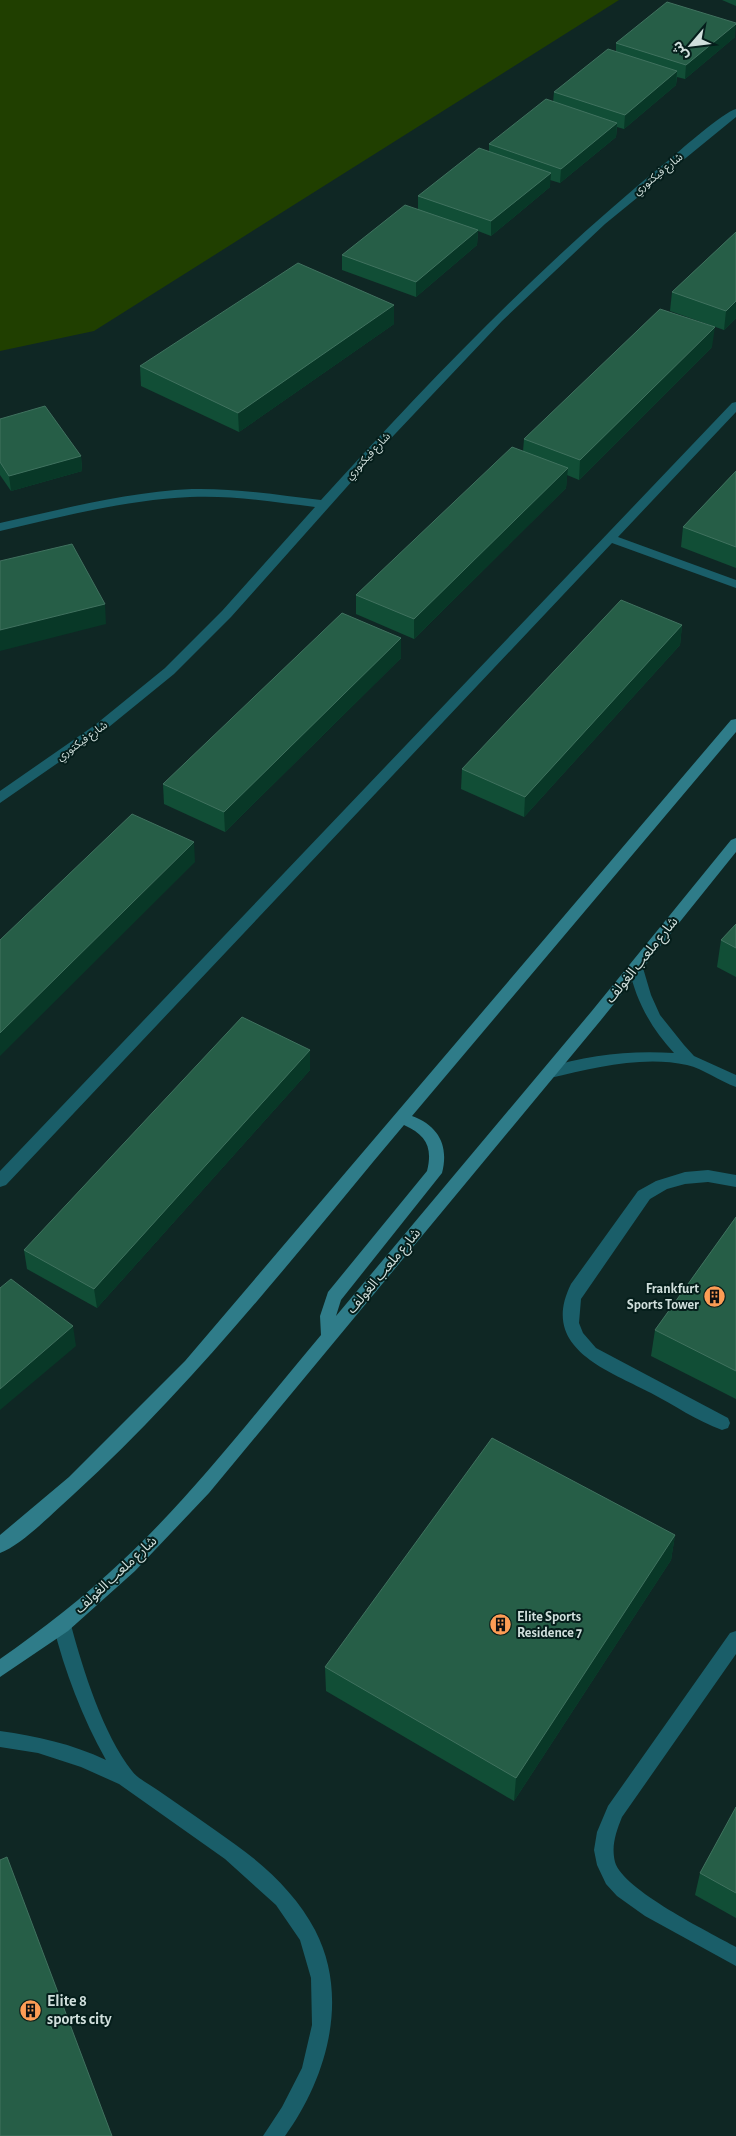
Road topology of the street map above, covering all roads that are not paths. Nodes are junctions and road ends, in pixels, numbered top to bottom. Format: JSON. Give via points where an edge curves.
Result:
{"nodes":[{"id":1,"x":736,"y":112,"type":"edge"},
{"id":2,"x":736,"y":405,"type":"edge"},
{"id":3,"x":324,"y":504,"type":"junction"},
{"id":4,"x":0,"y":527,"type":"edge"},
{"id":5,"x":610,"y":538,"type":"junction"},
{"id":6,"x":736,"y":584,"type":"edge"},
{"id":7,"x":736,"y":723,"type":"edge"},
{"id":8,"x":0,"y":798,"type":"edge"},
{"id":9,"x":736,"y":843,"type":"edge"},
{"id":10,"x":636,"y":968,"type":"junction"},
{"id":11,"x":689,"y":1060,"type":"junction"},
{"id":12,"x":550,"y":1072,"type":"junction"},
{"id":13,"x":736,"y":1081,"type":"edge"},
{"id":14,"x":400,"y":1116,"type":"junction"},
{"id":15,"x":0,"y":1181,"type":"edge"},
{"id":16,"x":736,"y":1181,"type":"edge"},
{"id":17,"x":329,"y":1337,"type":"junction"},
{"id":18,"x":722,"y":1423,"type":"dead end"},
{"id":19,"x":0,"y":1546,"type":"edge"},
{"id":20,"x":62,"y":1625,"type":"junction"},
{"id":21,"x":736,"y":1639,"type":"edge"},
{"id":22,"x":0,"y":1669,"type":"edge"},
{"id":23,"x":0,"y":1739,"type":"edge"},
{"id":24,"x":126,"y":1778,"type":"junction"},
{"id":25,"x":736,"y":1957,"type":"edge"},
{"id":26,"x":274,"y":2136,"type":"edge"}],
"edges":[{"from":1,"to":3,"type":"street","name":"شارع فيكتوري","via":[[606,216],[524,292]]},
{"from":2,"to":5,"type":"street"},
{"from":3,"to":4,"type":"street","via":[[220,493],[166,495],[111,503]]},
{"from":3,"to":8,"type":"street","name":"شارع فيكتوري","via":[[237,605],[141,696]]},
{"from":5,"to":6,"type":"street"},
{"from":5,"to":15,"type":"street"},
{"from":7,"to":14,"type":"street"},
{"from":9,"to":10,"type":"street","name":"شارع ملعب الغولف"},
{"from":10,"to":11,"type":"street","via":[[640,991],[651,1015],[667,1038]]},
{"from":10,"to":12,"type":"street","name":"شارع ملعب الغولف"},
{"from":11,"to":12,"type":"street","via":[[650,1057],[610,1059]]},
{"from":11,"to":13,"type":"street"},
{"from":12,"to":17,"type":"street","name":"شارع ملعب الغولف"},
{"from":14,"to":17,"type":"street","via":[[430,1133],[437,1146],[439,1160],[434,1173],[334,1297],[326,1323]]},
{"from":14,"to":19,"type":"street","via":[[191,1366],[113,1447]]},
{"from":16,"to":18,"type":"street","via":[[708,1176],[685,1178],[644,1195],[577,1289],[570,1304],[569,1322],[577,1339],[590,1353]]},
{"from":17,"to":20,"type":"street","name":"شارع ملعب الغولف","via":[[203,1488],[129,1566]]},
{"from":20,"to":22,"type":"street","name":"شارع ملعب الغولف"},
{"from":20,"to":24,"type":"street","via":[[86,1703]]},
{"from":21,"to":25,"type":"street","via":[[615,1812],[606,1830],[603,1850],[608,1870],[620,1888],[638,1902]]},
{"from":23,"to":24,"type":"street","via":[[38,1745],[84,1759]]},
{"from":24,"to":26,"type":"street","via":[[232,1853],[283,1899],[308,1936],[321,1978],[322,2025],[311,2070]]}]}
